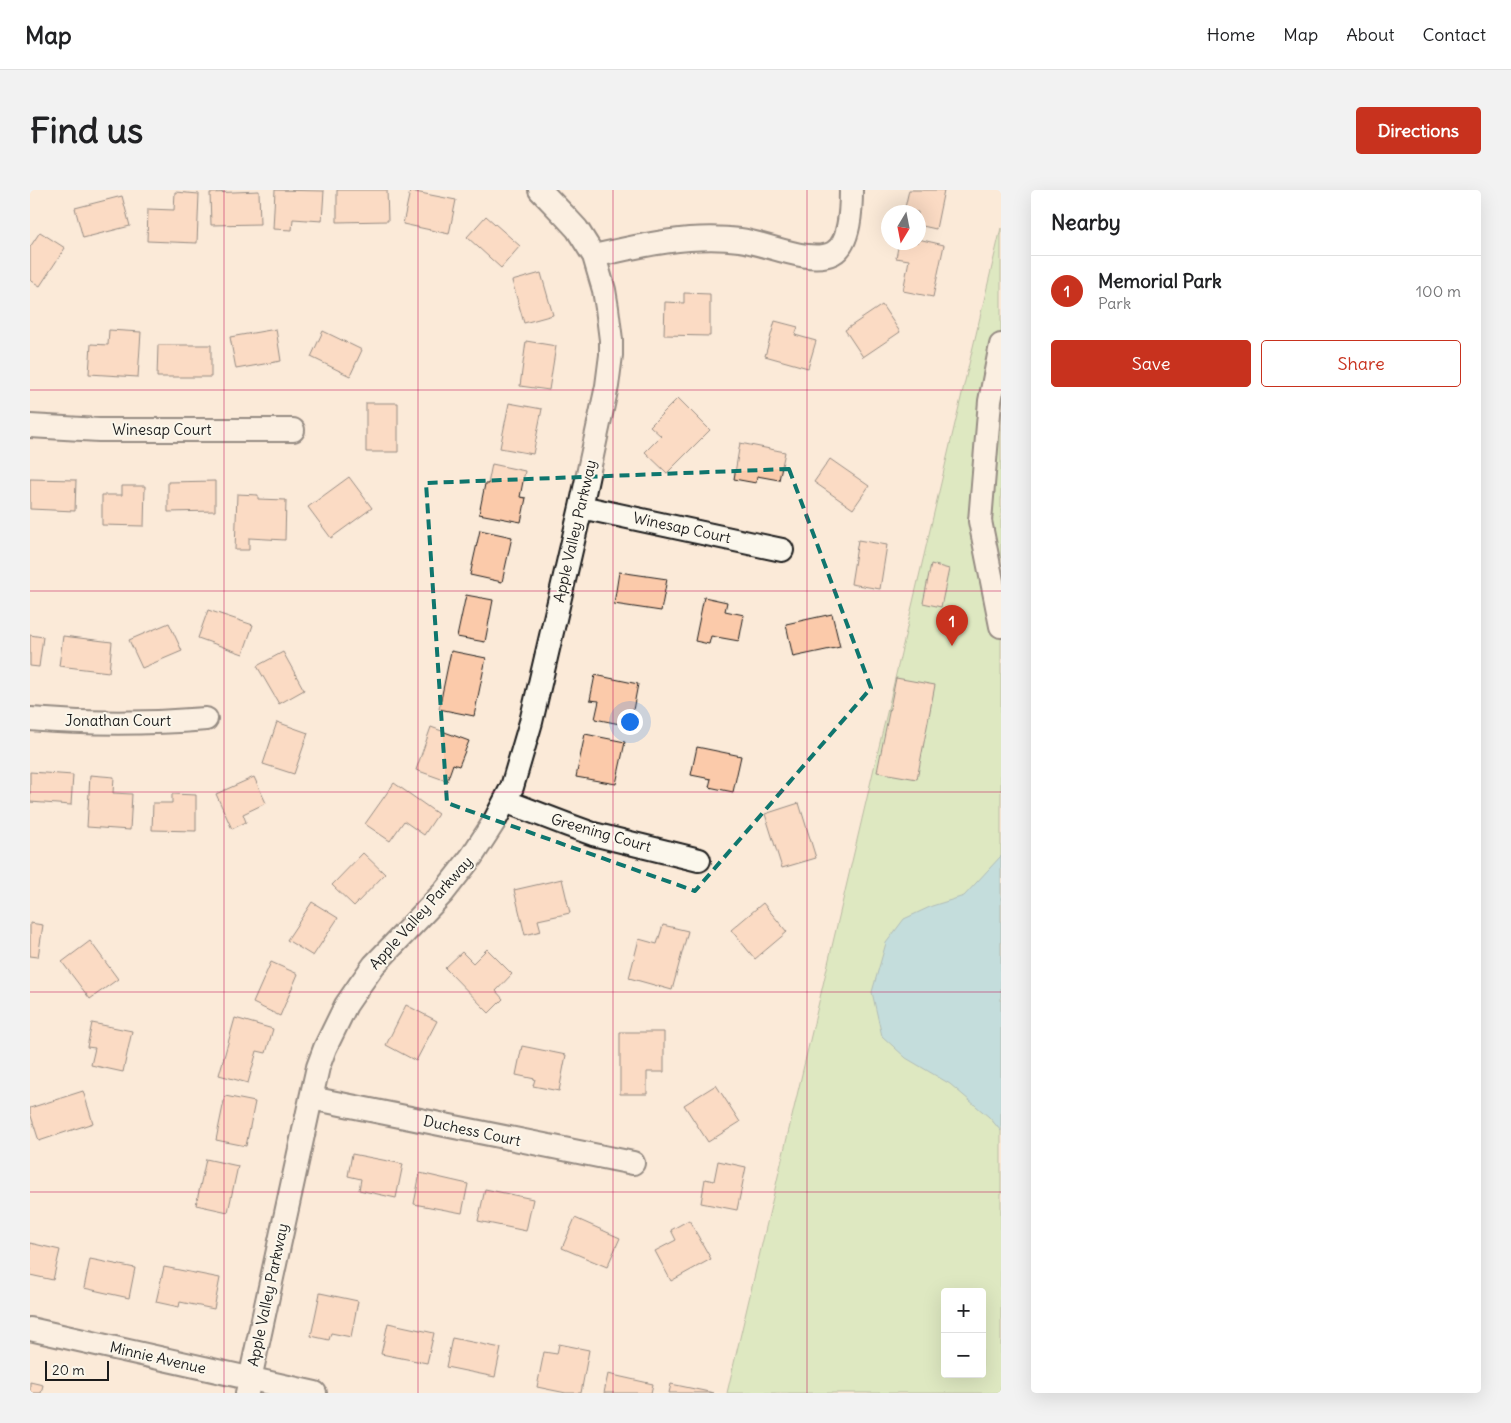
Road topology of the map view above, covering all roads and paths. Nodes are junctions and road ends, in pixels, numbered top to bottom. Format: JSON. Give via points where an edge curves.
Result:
{"nodes":[{"id":1,"x":540,"y":190,"type":"edge"},
{"id":2,"x":851,"y":190,"type":"edge"},
{"id":3,"x":594,"y":256,"type":"junction"},
{"id":4,"x":1001,"y":345,"type":"edge"},
{"id":5,"x":30,"y":426,"type":"edge"},
{"id":6,"x":293,"y":430,"type":"dead end"},
{"id":7,"x":581,"y":507,"type":"junction"},
{"id":8,"x":782,"y":550,"type":"dead end"},
{"id":9,"x":1001,"y":626,"type":"edge"},
{"id":10,"x":30,"y":719,"type":"edge"},
{"id":11,"x":206,"y":719,"type":"dead end"},
{"id":12,"x":505,"y":801,"type":"junction"},
{"id":13,"x":699,"y":860,"type":"dead end"},
{"id":14,"x":311,"y":1098,"type":"junction"},
{"id":15,"x":633,"y":1164,"type":"dead end"},
{"id":16,"x":30,"y":1329,"type":"edge"},
{"id":17,"x":248,"y":1386,"type":"edge"},
{"id":18,"x":315,"y":1393,"type":"edge"}],
"edges":[{"from":1,"to":3,"type":"street","name":"Apple Valley Parkway","via":[[577,230]]},
{"from":2,"to":3,"type":"street","via":[[848,227],[842,245],[821,257],[718,238],[642,245]]},
{"from":3,"to":7,"type":"street","name":"Apple Valley Parkway","via":[[604,290],[611,355]]},
{"from":4,"to":9,"type":"street","via":[[990,401],[980,521]]},
{"from":5,"to":6,"type":"street","name":"Winesap Court","via":[[99,430]]},
{"from":7,"to":8,"type":"street","name":"Winesap Court"},
{"from":7,"to":12,"type":"street","name":"Apple Valley Parkway","via":[[532,722]]},
{"from":10,"to":11,"type":"street","name":"Jonathan Court","via":[[115,724]]},
{"from":12,"to":13,"type":"street","name":"Greening Court","via":[[593,834]]},
{"from":12,"to":14,"type":"street","name":"Apple Valley Parkway","via":[[472,856],[443,893],[374,965],[346,1005],[324,1048]]},
{"from":14,"to":15,"type":"street","name":"Duchess Court"},
{"from":14,"to":17,"type":"street","name":"Apple Valley Parkway"},
{"from":16,"to":17,"type":"street","name":"Minnie Avenue"},
{"from":17,"to":18,"type":"street","name":"Minnie Avenue"}]}
